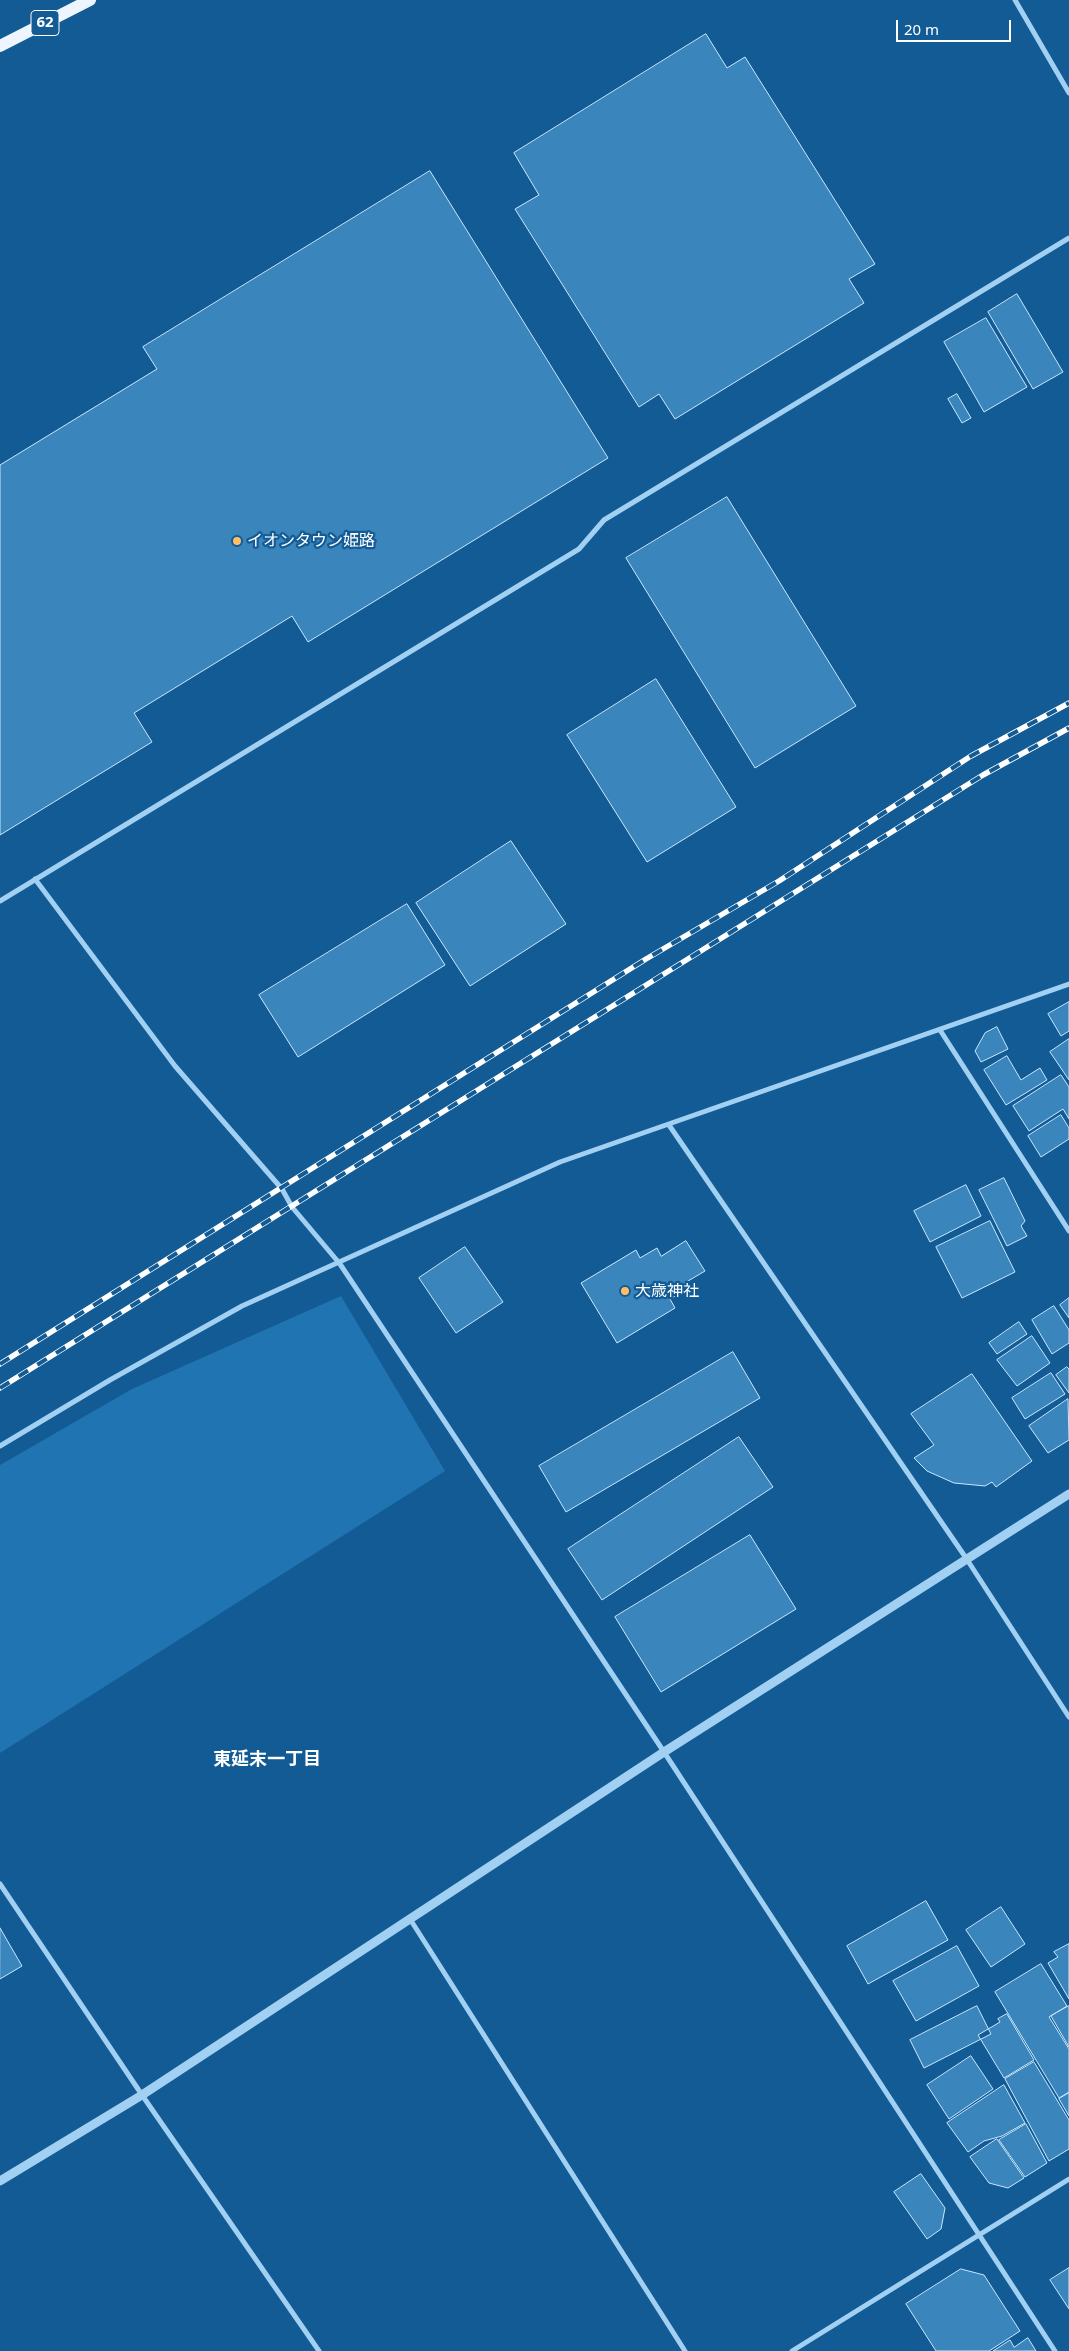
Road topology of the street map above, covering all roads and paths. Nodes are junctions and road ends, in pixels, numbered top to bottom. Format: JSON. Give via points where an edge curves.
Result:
{"nodes":[{"id":1,"x":90,"y":0,"type":"edge"},
{"id":2,"x":1015,"y":0,"type":"edge"},
{"id":3,"x":0,"y":46,"type":"edge"},
{"id":4,"x":1069,"y":93,"type":"edge"},
{"id":5,"x":1069,"y":238,"type":"edge"},
{"id":6,"x":34,"y":879,"type":"junction"},
{"id":7,"x":0,"y":901,"type":"edge"},
{"id":8,"x":1069,"y":984,"type":"edge"},
{"id":9,"x":940,"y":1030,"type":"junction"},
{"id":10,"x":669,"y":1125,"type":"junction"},
{"id":11,"x":1069,"y":1231,"type":"edge"},
{"id":12,"x":340,"y":1264,"type":"junction"},
{"id":13,"x":0,"y":1446,"type":"edge"},
{"id":14,"x":1069,"y":1494,"type":"edge"},
{"id":15,"x":966,"y":1558,"type":"junction"},
{"id":16,"x":1069,"y":1717,"type":"edge"},
{"id":17,"x":664,"y":1752,"type":"junction"},
{"id":18,"x":0,"y":1884,"type":"edge"},
{"id":19,"x":410,"y":1919,"type":"junction"},
{"id":20,"x":142,"y":2095,"type":"junction"},
{"id":21,"x":1069,"y":2179,"type":"edge"},
{"id":22,"x":0,"y":2181,"type":"edge"},
{"id":23,"x":980,"y":2234,"type":"junction"},
{"id":24,"x":319,"y":2351,"type":"edge"},
{"id":25,"x":686,"y":2351,"type":"edge"},
{"id":26,"x":792,"y":2351,"type":"edge"},
{"id":27,"x":1054,"y":2351,"type":"edge"}],
"edges":[{"from":1,"to":3,"type":"main road","number":"62"},
{"from":2,"to":4,"type":"street"},
{"from":5,"to":6,"type":"street","via":[[604,520],[579,549]]},
{"from":6,"to":7,"type":"street"},
{"from":6,"to":12,"type":"street","via":[[175,1066],[282,1189],[292,1207]]},
{"from":8,"to":9,"type":"street"},
{"from":9,"to":10,"type":"street"},
{"from":9,"to":11,"type":"street"},
{"from":10,"to":12,"type":"street","via":[[560,1162]]},
{"from":10,"to":15,"type":"street"},
{"from":12,"to":13,"type":"street","via":[[242,1306]]},
{"from":12,"to":17,"type":"street"},
{"from":14,"to":15,"type":"street"},
{"from":15,"to":16,"type":"street"},
{"from":15,"to":17,"type":"street"},
{"from":17,"to":19,"type":"street"},
{"from":17,"to":23,"type":"street"},
{"from":18,"to":20,"type":"street"},
{"from":19,"to":20,"type":"street"},
{"from":19,"to":25,"type":"street"},
{"from":20,"to":22,"type":"street"},
{"from":20,"to":24,"type":"street"},
{"from":21,"to":23,"type":"street"},
{"from":23,"to":26,"type":"street"},
{"from":23,"to":27,"type":"street"}]}
